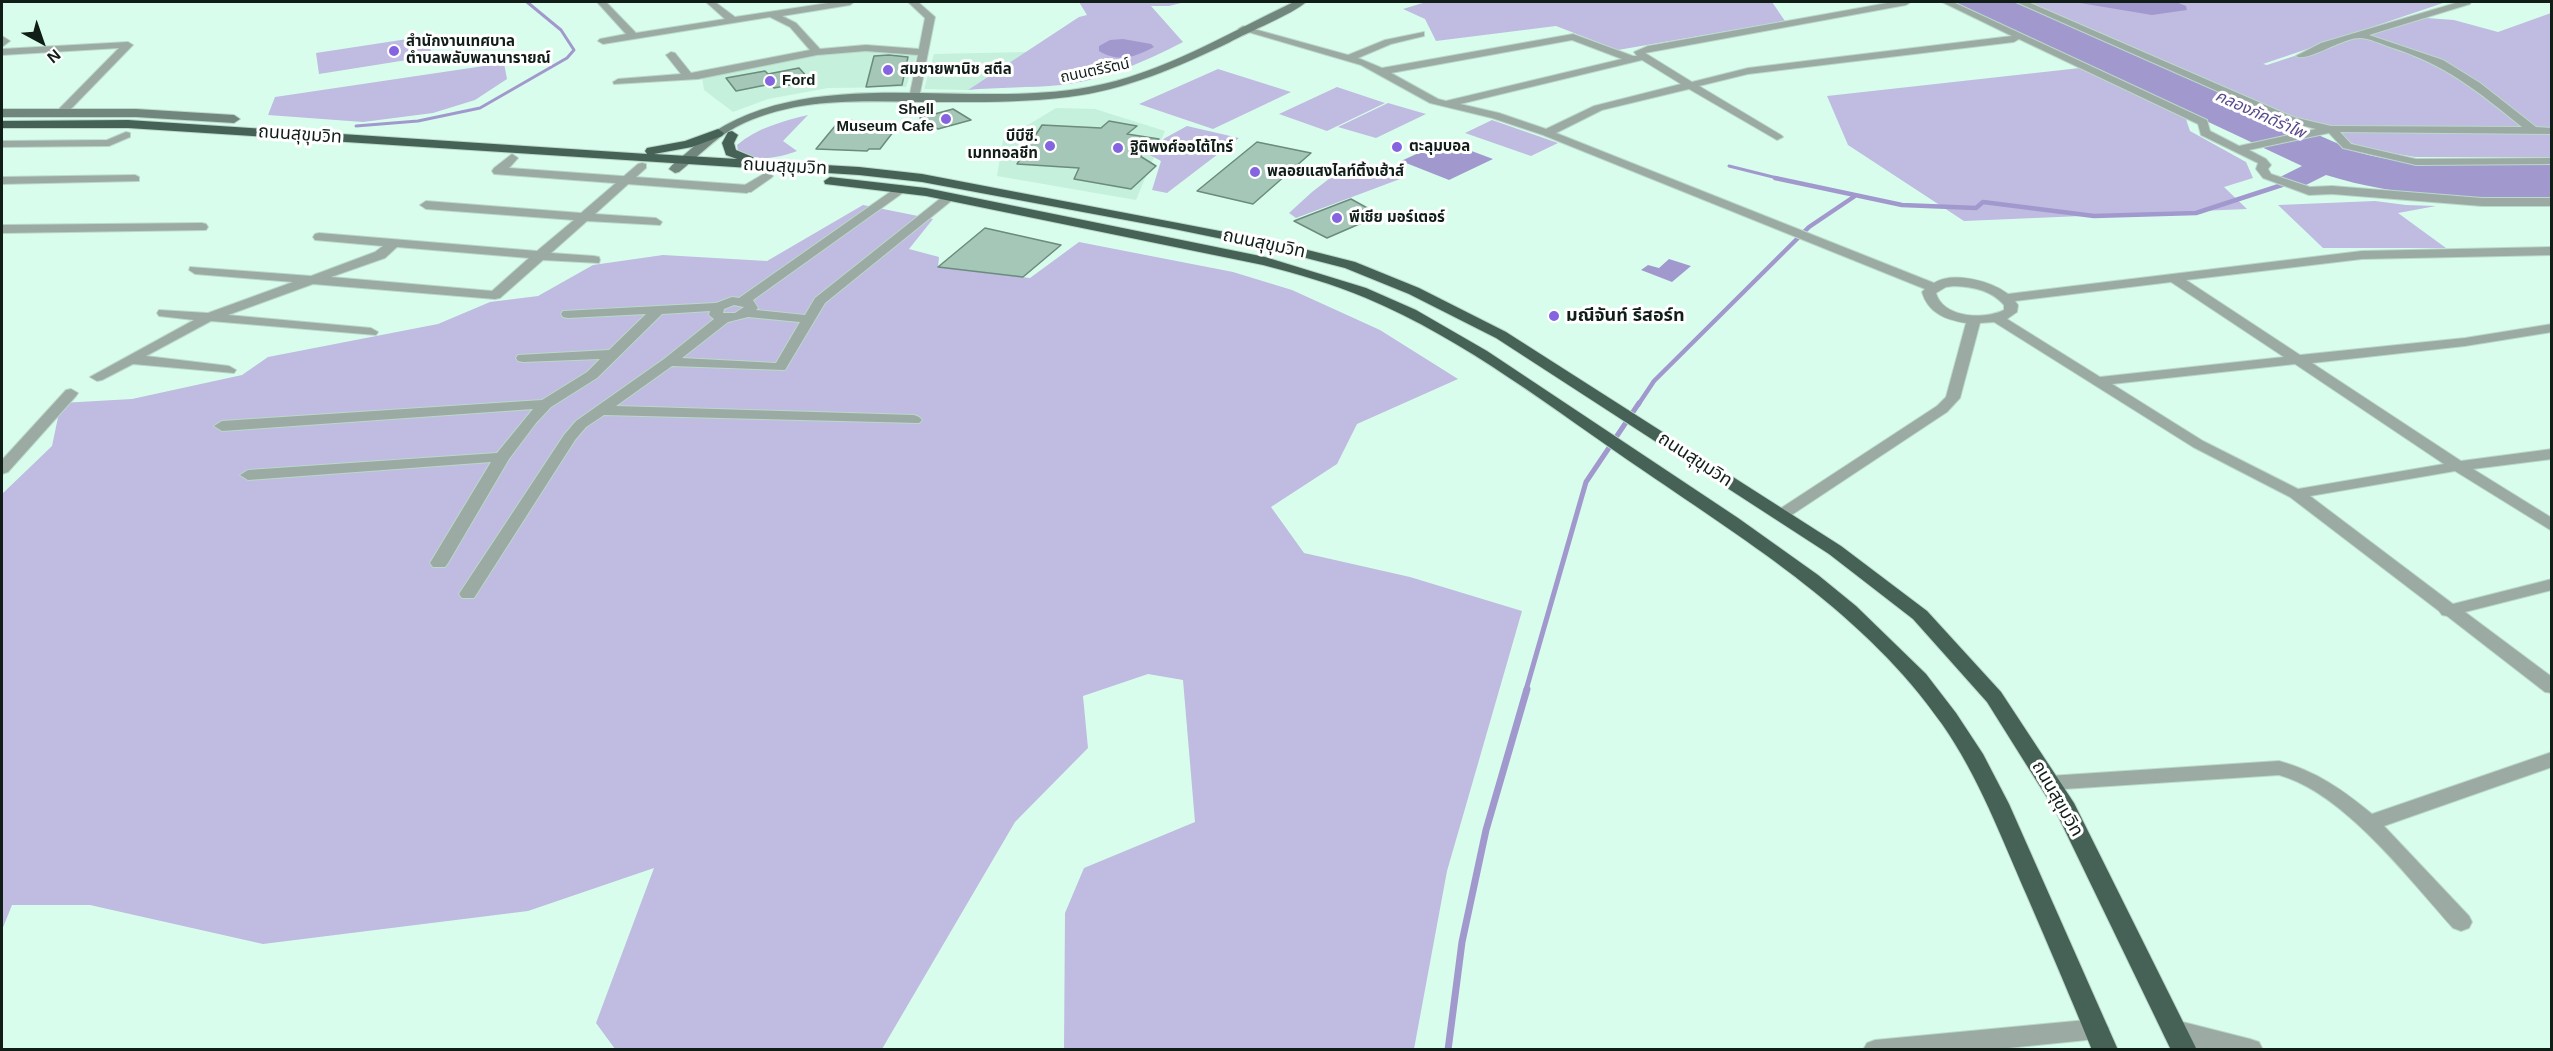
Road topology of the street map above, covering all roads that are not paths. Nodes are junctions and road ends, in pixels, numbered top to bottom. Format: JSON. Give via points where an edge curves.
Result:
{"nodes":[{"id":1,"x":601,"y":2,"type":"edge"},
{"id":2,"x":710,"y":2,"type":"edge"},
{"id":3,"x":850,"y":2,"type":"edge"},
{"id":4,"x":913,"y":2,"type":"edge"},
{"id":5,"x":1301,"y":2,"type":"edge"},
{"id":6,"x":1906,"y":2,"type":"edge"},
{"id":7,"x":1947,"y":2,"type":"edge"},
{"id":8,"x":2021,"y":2,"type":"edge"},
{"id":9,"x":2468,"y":2,"type":"edge"},
{"id":10,"x":808,"y":5,"type":"edge"},
{"id":11,"x":771,"y":14,"type":"junction"},
{"id":12,"x":732,"y":20,"type":"junction"},
{"id":13,"x":1243,"y":29,"type":"junction"},
{"id":14,"x":1422,"y":34,"type":"dead end"},
{"id":15,"x":2360,"y":35,"type":"junction"},
{"id":16,"x":633,"y":36,"type":"junction"},
{"id":17,"x":2,"y":39,"type":"edge"},
{"id":18,"x":2014,"y":39,"type":"dead end"},
{"id":19,"x":603,"y":41,"type":"dead end"},
{"id":20,"x":2,"y":44,"type":"edge"},
{"id":21,"x":2,"y":52,"type":"edge"},
{"id":22,"x":817,"y":52,"type":"junction"},
{"id":23,"x":923,"y":52,"type":"junction"},
{"id":24,"x":671,"y":55,"type":"dead end"},
{"id":25,"x":2301,"y":56,"type":"dead end"},
{"id":26,"x":1349,"y":58,"type":"junction"},
{"id":27,"x":1637,"y":58,"type":"junction"},
{"id":28,"x":1384,"y":71,"type":"junction"},
{"id":29,"x":688,"y":77,"type":"junction"},
{"id":30,"x":618,"y":82,"type":"dead end"},
{"id":31,"x":1693,"y":85,"type":"junction"},
{"id":32,"x":914,"y":98,"type":"junction"},
{"id":33,"x":1446,"y":104,"type":"junction"},
{"id":34,"x":62,"y":112,"type":"junction"},
{"id":35,"x":2,"y":113,"type":"edge"},
{"id":36,"x":234,"y":119,"type":"dead end"},
{"id":37,"x":2,"y":125,"type":"edge"},
{"id":38,"x":2534,"y":130,"type":"junction"},
{"id":39,"x":2326,"y":131,"type":"junction"},
{"id":40,"x":2552,"y":131,"type":"edge"},
{"id":41,"x":718,"y":133,"type":"junction"},
{"id":42,"x":1547,"y":133,"type":"junction"},
{"id":43,"x":2,"y":134,"type":"edge"},
{"id":44,"x":126,"y":135,"type":"junction"},
{"id":45,"x":732,"y":135,"type":"junction"},
{"id":46,"x":1778,"y":137,"type":"dead end"},
{"id":47,"x":2,"y":144,"type":"edge"},
{"id":48,"x":2244,"y":148,"type":"junction"},
{"id":49,"x":589,"y":154,"type":"junction"},
{"id":50,"x":512,"y":158,"type":"junction"},
{"id":51,"x":2552,"y":161,"type":"edge"},
{"id":52,"x":688,"y":165,"type":"junction"},
{"id":53,"x":642,"y":166,"type":"junction"},
{"id":54,"x":784,"y":167,"type":"junction"},
{"id":55,"x":766,"y":176,"type":"junction"},
{"id":56,"x":135,"y":179,"type":"dead end"},
{"id":57,"x":627,"y":180,"type":"junction"},
{"id":58,"x":2,"y":181,"type":"edge"},
{"id":59,"x":747,"y":189,"type":"joint"},
{"id":60,"x":900,"y":189,"type":"junction"},
{"id":61,"x":950,"y":197,"type":"junction"},
{"id":62,"x":2552,"y":202,"type":"edge"},
{"id":63,"x":426,"y":206,"type":"dead end"},
{"id":64,"x":1101,"y":212,"type":"junction"},
{"id":65,"x":584,"y":218,"type":"junction"},
{"id":66,"x":656,"y":222,"type":"dead end"},
{"id":67,"x":1090,"y":225,"type":"junction"},
{"id":68,"x":202,"y":227,"type":"dead end"},
{"id":69,"x":2,"y":229,"type":"edge"},
{"id":70,"x":319,"y":237,"type":"dead end"},
{"id":71,"x":395,"y":243,"type":"junction"},
{"id":72,"x":2552,"y":251,"type":"edge"},
{"id":73,"x":541,"y":255,"type":"junction"},
{"id":74,"x":594,"y":260,"type":"dead end"},
{"id":75,"x":195,"y":270,"type":"dead end"},
{"id":76,"x":2174,"y":278,"type":"junction"},
{"id":77,"x":313,"y":279,"type":"junction"},
{"id":78,"x":1933,"y":287,"type":"junction"},
{"id":79,"x":2006,"y":298,"type":"junction"},
{"id":80,"x":745,"y":307,"type":"junction"},
{"id":81,"x":658,"y":310,"type":"junction"},
{"id":82,"x":721,"y":312,"type":"junction"},
{"id":83,"x":164,"y":313,"type":"dead end"},
{"id":84,"x":568,"y":314,"type":"dead end"},
{"id":85,"x":208,"y":317,"type":"junction"},
{"id":86,"x":1998,"y":319,"type":"junction"},
{"id":87,"x":808,"y":320,"type":"junction"},
{"id":88,"x":1974,"y":320,"type":"junction"},
{"id":89,"x":2552,"y":328,"type":"edge"},
{"id":90,"x":371,"y":332,"type":"dead end"},
{"id":91,"x":614,"y":354,"type":"junction"},
{"id":92,"x":523,"y":358,"type":"dead end"},
{"id":93,"x":130,"y":359,"type":"junction"},
{"id":94,"x":2299,"y":359,"type":"junction"},
{"id":95,"x":669,"y":362,"type":"junction"},
{"id":96,"x":229,"y":370,"type":"dead end"},
{"id":97,"x":97,"y":377,"type":"dead end"},
{"id":98,"x":2101,"y":381,"type":"junction"},
{"id":99,"x":71,"y":393,"type":"dead end"},
{"id":100,"x":546,"y":404,"type":"junction"},
{"id":101,"x":600,"y":410,"type":"junction"},
{"id":102,"x":914,"y":420,"type":"dead end"},
{"id":103,"x":222,"y":426,"type":"dead end"},
{"id":104,"x":19,"y":450,"type":"junction"},
{"id":105,"x":2,"y":451,"type":"edge"},
{"id":106,"x":2552,"y":454,"type":"edge"},
{"id":107,"x":502,"y":457,"type":"junction"},
{"id":108,"x":2458,"y":466,"type":"junction"},
{"id":109,"x":2,"y":469,"type":"edge"},
{"id":110,"x":248,"y":475,"type":"dead end"},
{"id":111,"x":2296,"y":494,"type":"junction"},
{"id":112,"x":1781,"y":515,"type":"junction"},
{"id":113,"x":2552,"y":526,"type":"edge"},
{"id":114,"x":439,"y":563,"type":"dead end"},
{"id":115,"x":2552,"y":584,"type":"edge"},
{"id":116,"x":468,"y":594,"type":"dead end"},
{"id":117,"x":2448,"y":610,"type":"junction"},
{"id":118,"x":2552,"y":687,"type":"edge"},
{"id":119,"x":2552,"y":759,"type":"edge"},
{"id":120,"x":2049,"y":783,"type":"junction"},
{"id":121,"x":2369,"y":823,"type":"junction"},
{"id":122,"x":2461,"y":922,"type":"dead end"},
{"id":123,"x":2101,"y":1039,"type":"edge"},
{"id":124,"x":2180,"y":1040,"type":"edge"},
{"id":125,"x":1875,"y":1050,"type":"edge"},
{"id":126,"x":2250,"y":1050,"type":"edge"}],
"edges":[{"from":1,"to":16,"type":"street"},
{"from":2,"to":12,"type":"street"},
{"from":3,"to":10,"type":"street"},
{"from":4,"to":23,"type":"street","via":[[930,17]]},
{"from":5,"to":13,"type":"main road","name":"ถนนตรีรัตน์"},
{"from":6,"to":27,"type":"street","via":[[1645,49]]},
{"from":7,"to":48,"type":"street","via":[[2203,122],[2205,133]]},
{"from":8,"to":39,"type":"street","via":[[2289,119]]},
{"from":9,"to":15,"type":"street"},
{"from":10,"to":11,"type":"street"},
{"from":11,"to":12,"type":"street"},
{"from":11,"to":22,"type":"street","via":[[793,25]]},
{"from":12,"to":16,"type":"street"},
{"from":13,"to":26,"type":"street"},
{"from":13,"to":32,"type":"main road","name":"ถนนตรีรัตน์","via":[[1161,69],[1089,91],[1029,98]]},
{"from":14,"to":26,"type":"street","via":[[1388,42]]},
{"from":15,"to":25,"type":"street"},
{"from":15,"to":38,"type":"street","via":[[2439,62]]},
{"from":16,"to":19,"type":"street"},
{"from":17,"to":20,"type":"street"},
{"from":18,"to":31,"type":"street","via":[[1748,71]]},
{"from":21,"to":34,"type":"street","via":[[128,45]]},
{"from":22,"to":23,"type":"street","via":[[866,48]]},
{"from":22,"to":29,"type":"street"},
{"from":23,"to":32,"type":"street"},
{"from":24,"to":29,"type":"street"},
{"from":26,"to":28,"type":"street"},
{"from":27,"to":28,"type":"street","via":[[1573,37]]},
{"from":27,"to":31,"type":"street"},
{"from":27,"to":33,"type":"street"},
{"from":28,"to":33,"type":"street","via":[[1422,96]]},
{"from":29,"to":30,"type":"street"},
{"from":31,"to":42,"type":"street","via":[[1598,108]]},
{"from":31,"to":46,"type":"street"},
{"from":32,"to":41,"type":"main road","name":"ถนนตรีรัตน์","via":[[869,96],[807,101],[766,111]]},
{"from":32,"to":45,"type":"main road","name":"ถนนตรีรัตน์","via":[[799,109],[758,121]]},
{"from":33,"to":42,"type":"street"},
{"from":34,"to":35,"type":"main road"},
{"from":34,"to":36,"type":"main road"},
{"from":37,"to":49,"type":"highway","name":"ถนนสุขุมวิท","via":[[128,124]]},
{"from":38,"to":39,"type":"street"},
{"from":38,"to":40,"type":"street"},
{"from":39,"to":48,"type":"street"},
{"from":39,"to":51,"type":"street","via":[[2347,146],[2416,162]]},
{"from":41,"to":49,"type":"highway","via":[[659,150]]},
{"from":41,"to":52,"type":"main road","name":"ถนนตรีรัตน์"},
{"from":42,"to":78,"type":"street"},
{"from":43,"to":44,"type":"highway","name":"ถนนสุขุมวิท"},
{"from":44,"to":47,"type":"street","via":[[109,143]]},
{"from":44,"to":50,"type":"highway","name":"ถนนสุขุมวิท"},
{"from":45,"to":52,"type":"main road","name":"ถนนตรีรัตน์"},
{"from":45,"to":54,"type":"highway","via":[[728,143],[730,152]]},
{"from":48,"to":62,"type":"street","via":[[2265,163],[2262,169],[2267,176],[2302,189],[2482,202]]},
{"from":49,"to":52,"type":"highway","name":"ถนนสุขุมวิท"},
{"from":50,"to":53,"type":"highway","name":"ถนนสุขุมวิท"},
{"from":50,"to":57,"type":"street","via":[[498,171]]},
{"from":52,"to":53,"type":"highway","name":"ถนนสุขุมวิท"},
{"from":52,"to":54,"type":"highway","name":"ถนนสุขุมวิท"},
{"from":52,"to":55,"type":"highway","name":"ถนนสุขุมวิท"},
{"from":53,"to":57,"type":"street"},
{"from":54,"to":64,"type":"highway","name":"ถนนสุขุมวิท","via":[[922,178]]},
{"from":55,"to":59,"type":"street"},
{"from":55,"to":60,"type":"highway","name":"ถนนสุขุมวิท"},
{"from":56,"to":58,"type":"street"},
{"from":57,"to":59,"type":"street"},
{"from":57,"to":65,"type":"street"},
{"from":60,"to":61,"type":"highway","name":"ถนนสุขุมวิท"},
{"from":60,"to":80,"type":"street"},
{"from":61,"to":67,"type":"highway","name":"ถนนสุขุมวิท"},
{"from":61,"to":87,"type":"street","via":[[820,301]]},
{"from":63,"to":65,"type":"street"},
{"from":64,"to":67,"type":"highway"},
{"from":64,"to":112,"type":"highway","name":"ถนนสุขุมวิท","via":[[1272,245],[1350,266],[1414,291],[1501,335]]},
{"from":65,"to":66,"type":"street"},
{"from":65,"to":73,"type":"street"},
{"from":67,"to":123,"type":"highway","name":"ถนนสุขุมวิท","via":[[1265,261],[1373,296],[1425,321],[1758,540],[1830,593],[1894,650],[1949,718],[1999,804]]},
{"from":68,"to":69,"type":"street"},
{"from":70,"to":71,"type":"street"},
{"from":71,"to":73,"type":"street"},
{"from":71,"to":77,"type":"street","via":[[380,255]]},
{"from":72,"to":76,"type":"street","via":[[2362,255]]},
{"from":73,"to":74,"type":"street"},
{"from":73,"to":77,"type":"street","via":[[495,295]]},
{"from":75,"to":77,"type":"street"},
{"from":76,"to":79,"type":"street"},
{"from":76,"to":94,"type":"street"},
{"from":77,"to":85,"type":"street"},
{"from":78,"to":79,"type":"street","via":[[1968,283]]},
{"from":78,"to":88,"type":"street","via":[[1929,298],[1934,304]]},
{"from":79,"to":86,"type":"street","via":[[2010,312]]},
{"from":80,"to":82,"type":"street","via":[[727,302]]},
{"from":80,"to":87,"type":"street"},
{"from":81,"to":82,"type":"street"},
{"from":81,"to":84,"type":"street"},
{"from":81,"to":91,"type":"street"},
{"from":82,"to":95,"type":"street"},
{"from":83,"to":85,"type":"street"},
{"from":85,"to":90,"type":"street"},
{"from":85,"to":93,"type":"street"},
{"from":86,"to":88,"type":"street"},
{"from":86,"to":98,"type":"street"},
{"from":87,"to":95,"type":"street","via":[[780,366]]},
{"from":88,"to":112,"type":"street","via":[[1953,398]]},
{"from":89,"to":94,"type":"street","via":[[2465,342]]},
{"from":91,"to":92,"type":"street"},
{"from":91,"to":100,"type":"street","via":[[592,375]]},
{"from":93,"to":96,"type":"street"},
{"from":93,"to":97,"type":"street"},
{"from":94,"to":98,"type":"street"},
{"from":94,"to":108,"type":"street"},
{"from":95,"to":101,"type":"street"},
{"from":98,"to":111,"type":"street","via":[[2198,444]]},
{"from":99,"to":104,"type":"street"},
{"from":100,"to":103,"type":"street"},
{"from":100,"to":107,"type":"street"},
{"from":101,"to":102,"type":"street"},
{"from":101,"to":116,"type":"street","via":[[570,438]]},
{"from":104,"to":105,"type":"street"},
{"from":104,"to":109,"type":"street"},
{"from":106,"to":108,"type":"street"},
{"from":107,"to":110,"type":"street"},
{"from":107,"to":114,"type":"street"},
{"from":108,"to":111,"type":"street"},
{"from":108,"to":113,"type":"street"},
{"from":111,"to":117,"type":"street"},
{"from":112,"to":120,"type":"highway","name":"ถนนสุขุมวิท","via":[[1835,550],[1920,615],[1994,697]]},
{"from":115,"to":117,"type":"street"},
{"from":117,"to":118,"type":"street"},
{"from":119,"to":121,"type":"street"},
{"from":120,"to":121,"type":"street","via":[[2279,768],[2298,771]]},
{"from":120,"to":124,"type":"highway","name":"ถนนสุขุมวิท","via":[[2066,809]]},
{"from":121,"to":122,"type":"street"},
{"from":123,"to":125,"type":"street"},
{"from":124,"to":126,"type":"street"}]}
